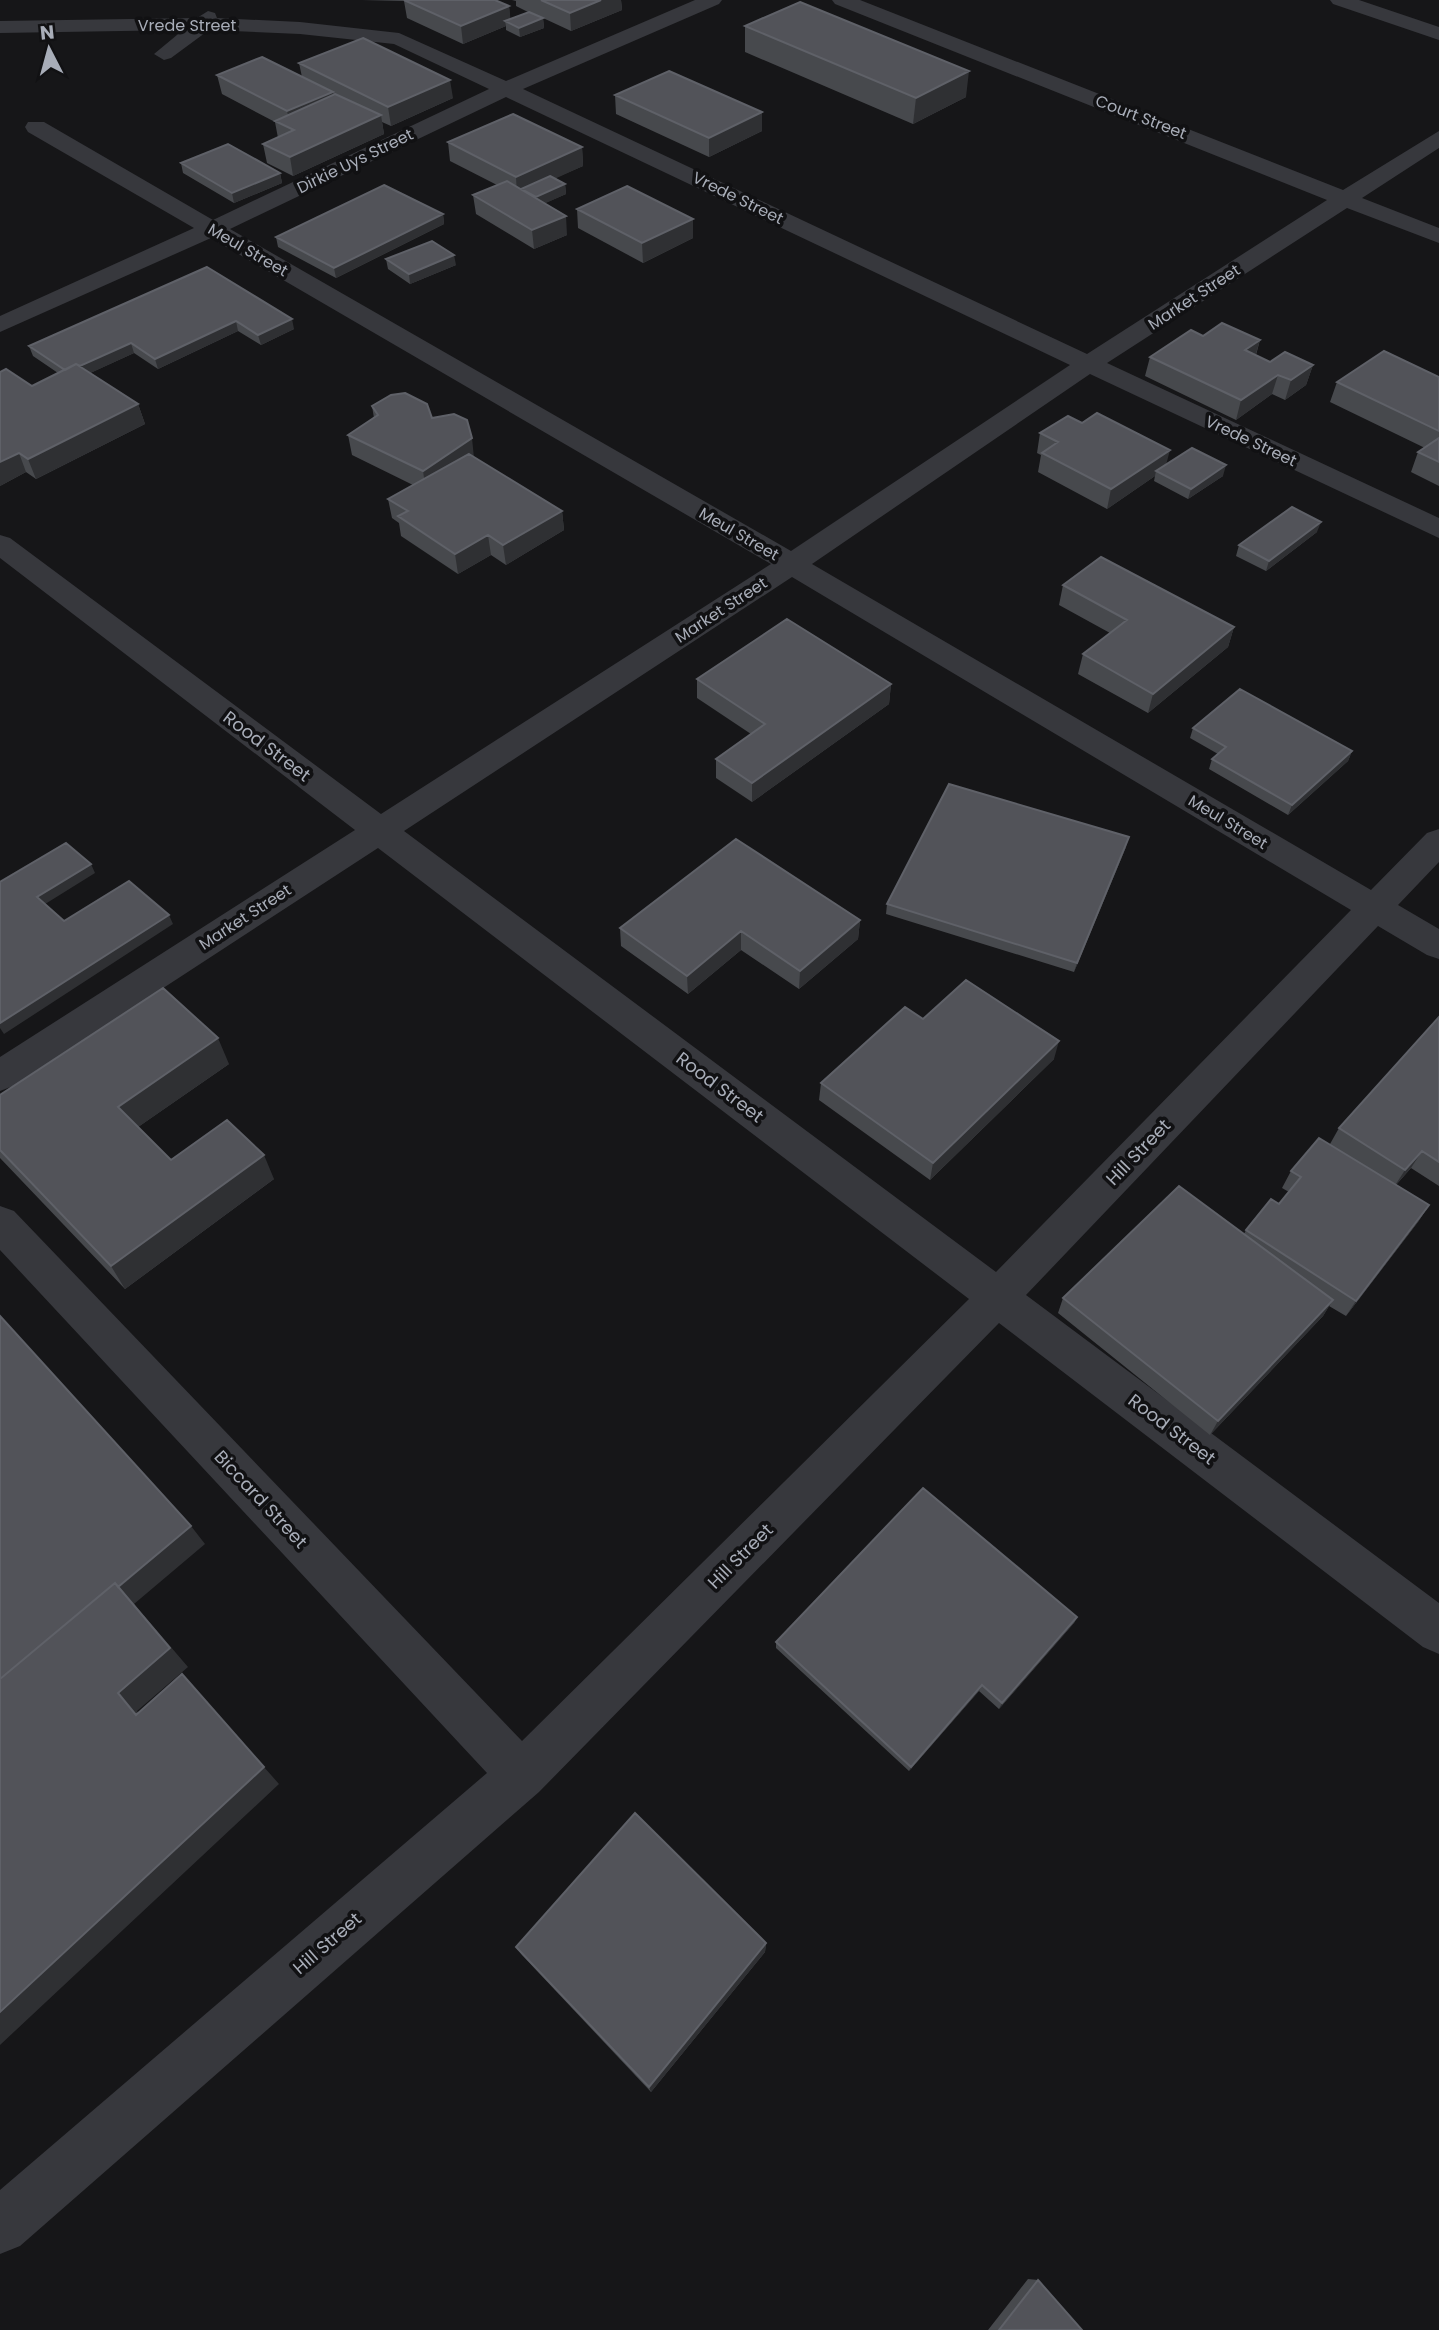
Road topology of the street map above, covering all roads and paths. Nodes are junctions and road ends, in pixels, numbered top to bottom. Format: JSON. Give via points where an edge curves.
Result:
{"nodes":[{"id":1,"x":218,"y":0,"type":"edge"},
{"id":2,"x":712,"y":0,"type":"edge"},
{"id":3,"x":842,"y":0,"type":"edge"},
{"id":4,"x":1340,"y":0,"type":"edge"},
{"id":5,"x":204,"y":24,"type":"junction"},
{"id":6,"x":0,"y":27,"type":"edge"},
{"id":7,"x":1439,"y":34,"type":"edge"},
{"id":8,"x":164,"y":54,"type":"dead end"},
{"id":9,"x":508,"y":88,"type":"junction"},
{"id":10,"x":36,"y":127,"type":"dead end"},
{"id":11,"x":1439,"y":138,"type":"edge"},
{"id":12,"x":1347,"y":198,"type":"junction"},
{"id":13,"x":212,"y":229,"type":"junction"},
{"id":14,"x":1439,"y":236,"type":"edge"},
{"id":15,"x":0,"y":325,"type":"edge"},
{"id":16,"x":1087,"y":365,"type":"junction"},
{"id":17,"x":1439,"y":529,"type":"edge"},
{"id":18,"x":0,"y":544,"type":"edge"},
{"id":19,"x":792,"y":564,"type":"junction"},
{"id":20,"x":378,"y":830,"type":"junction"},
{"id":21,"x":1439,"y":841,"type":"edge"},
{"id":22,"x":1373,"y":908,"type":"junction"},
{"id":23,"x":1439,"y":946,"type":"edge"},
{"id":24,"x":0,"y":1076,"type":"edge"},
{"id":25,"x":0,"y":1223,"type":"edge"},
{"id":26,"x":998,"y":1297,"type":"junction"},
{"id":27,"x":1439,"y":1631,"type":"edge"},
{"id":28,"x":522,"y":1775,"type":"junction"},
{"id":29,"x":0,"y":2226,"type":"edge"}],
"edges":[{"from":1,"to":5,"type":"street"},
{"from":2,"to":9,"type":"street","name":"Dirkie Uys Street"},
{"from":3,"to":12,"type":"street","name":"Court Street"},
{"from":4,"to":7,"type":"street"},
{"from":5,"to":6,"type":"street","name":"Vrede Street"},
{"from":5,"to":8,"type":"street"},
{"from":5,"to":9,"type":"street","name":"Vrede Street","via":[[335,29],[399,39]]},
{"from":9,"to":13,"type":"street","name":"Dirkie Uys Street"},
{"from":9,"to":16,"type":"street","name":"Vrede Street"},
{"from":10,"to":13,"type":"street","name":"Meul Street"},
{"from":11,"to":12,"type":"street","name":"Market Street"},
{"from":12,"to":14,"type":"street","name":"Court Street"},
{"from":12,"to":16,"type":"street","name":"Market Street"},
{"from":13,"to":15,"type":"street","name":"Dirkie Uys Street"},
{"from":13,"to":19,"type":"street","name":"Meul Street"},
{"from":16,"to":17,"type":"street","name":"Vrede Street"},
{"from":16,"to":19,"type":"street","name":"Market Street"},
{"from":18,"to":20,"type":"street","name":"Rood Street"},
{"from":19,"to":20,"type":"street","name":"Market Street"},
{"from":19,"to":22,"type":"street","name":"Meul Street"},
{"from":20,"to":24,"type":"street","name":"Market Street"},
{"from":20,"to":26,"type":"street","name":"Rood Street"},
{"from":21,"to":22,"type":"street","name":"Hill Street"},
{"from":22,"to":23,"type":"street","name":"Meul Street"},
{"from":22,"to":26,"type":"street","name":"Hill Street"},
{"from":25,"to":28,"type":"street","name":"Biccard Street"},
{"from":26,"to":27,"type":"street","name":"Rood Street"},
{"from":26,"to":28,"type":"street","name":"Hill Street"},
{"from":28,"to":29,"type":"street","name":"Hill Street"}]}
